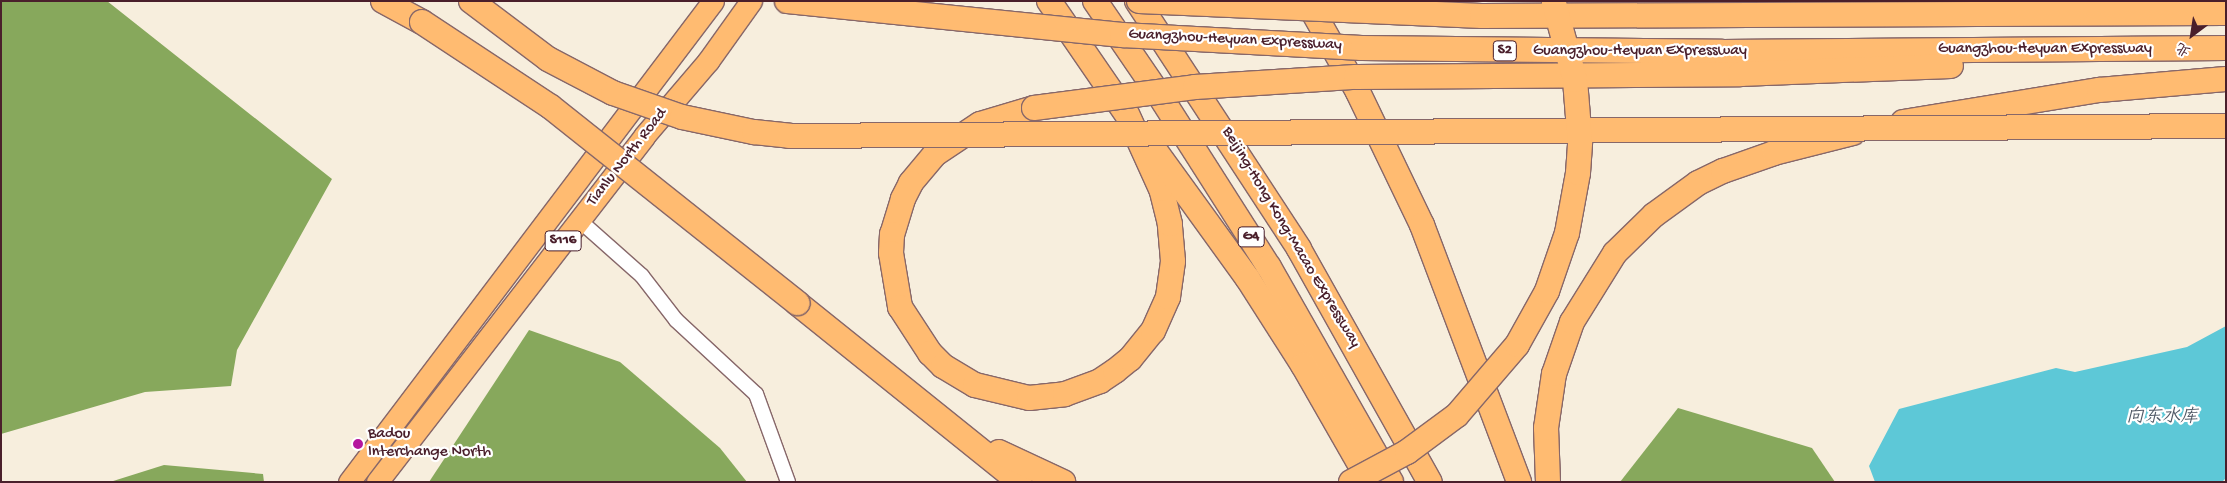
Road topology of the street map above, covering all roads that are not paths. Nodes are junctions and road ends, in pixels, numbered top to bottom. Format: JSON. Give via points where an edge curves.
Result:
{"nodes":[{"id":1,"x":383,"y":1,"type":"edge"},
{"id":2,"x":471,"y":1,"type":"edge"},
{"id":3,"x":713,"y":1,"type":"edge"},
{"id":4,"x":751,"y":1,"type":"edge"},
{"id":5,"x":787,"y":1,"type":"edge"},
{"id":6,"x":1049,"y":1,"type":"edge"},
{"id":7,"x":1095,"y":1,"type":"edge"},
{"id":8,"x":1138,"y":1,"type":"edge"},
{"id":9,"x":1307,"y":1,"type":"edge"},
{"id":10,"x":1553,"y":1,"type":"edge"},
{"id":11,"x":2226,"y":13,"type":"edge"},
{"id":12,"x":682,"y":43,"type":"junction"},
{"id":13,"x":2226,"y":48,"type":"edge"},
{"id":14,"x":2150,"y":49,"type":"junction"},
{"id":15,"x":708,"y":61,"type":"junction"},
{"id":16,"x":2226,"y":79,"type":"edge"},
{"id":17,"x":1127,"y":114,"type":"junction"},
{"id":18,"x":624,"y":122,"type":"junction"},
{"id":19,"x":2226,"y":126,"type":"edge"},
{"id":20,"x":644,"y":136,"type":"junction"},
{"id":21,"x":580,"y":220,"type":"junction"},
{"id":22,"x":914,"y":397,"type":"junction"},
{"id":23,"x":349,"y":482,"type":"edge"},
{"id":24,"x":377,"y":482,"type":"edge"},
{"id":25,"x":788,"y":482,"type":"edge"},
{"id":26,"x":1020,"y":482,"type":"edge"},
{"id":27,"x":1063,"y":482,"type":"edge"},
{"id":28,"x":1351,"y":482,"type":"edge"},
{"id":29,"x":1370,"y":482,"type":"edge"},
{"id":30,"x":1390,"y":482,"type":"edge"},
{"id":31,"x":1430,"y":482,"type":"edge"},
{"id":32,"x":1519,"y":482,"type":"edge"},
{"id":33,"x":1548,"y":482,"type":"edge"}],
"edges":[{"from":1,"to":22,"type":"highway","bridge":true,"via":[[422,22],[551,107]]},
{"from":2,"to":19,"type":"highway","bridge":true,"via":[[548,59],[613,93],[700,122],[790,136]]},
{"from":3,"to":12,"type":"main road","name":"Tianlu North Road","number":"S116"},
{"from":4,"to":15,"type":"main road","name":"Tianlu North Road","number":"S116"},
{"from":5,"to":14,"type":"highway","name":"Guangzhou-Heyuan Expressway","number":"S2","bridge":true,"via":[[1122,36],[1362,48],[1652,52]]},
{"from":6,"to":17,"type":"highway"},
{"from":7,"to":30,"type":"highway","name":"Beijing-Hong Kong-Macao Expressway","number":"G4","via":[[1269,266]]},
{"from":8,"to":11,"type":"highway","number":"S2","bridge":true,"via":[[1482,16]]},
{"from":8,"to":31,"type":"highway","name":"Beijing-Hong Kong-Macao Expressway","number":"G4","via":[[1299,249]]},
{"from":9,"to":32,"type":"highway","via":[[1358,92],[1422,225]]},
{"from":10,"to":28,"type":"highway","bridge":true,"via":[[1575,80],[1580,142],[1568,233],[1547,291],[1512,352],[1456,415],[1407,452]]},
{"from":12,"to":15,"type":"main road"},
{"from":12,"to":18,"type":"main road","name":"Tianlu North Road","number":"S116"},
{"from":13,"to":14,"type":"highway","name":"Guangzhou-Heyuan Expressway","number":"S2","bridge":true},
{"from":14,"to":17,"type":"highway","bridge":true,"via":[[1851,71],[1356,77],[1195,87],[1034,108],[980,124],[935,154],[912,183],[896,216],[891,253],[900,307],[930,353],[975,385],[1001,394],[1029,398],[1066,394],[1116,371],[1148,338],[1168,297],[1173,261],[1170,224],[1162,189]]},
{"from":15,"to":20,"type":"main road","name":"Tianlu North Road","number":"S116"},
{"from":16,"to":33,"type":"highway","bridge":true,"via":[[2099,90],[1949,113],[1800,146],[1722,171],[1668,204],[1615,253],[1589,290],[1572,322],[1551,394],[1546,428]]},
{"from":17,"to":29,"type":"highway","via":[[1248,279],[1304,365]]},
{"from":18,"to":20,"type":"main road"},
{"from":18,"to":23,"type":"main road","name":"Tianlu North Road","number":"S116"},
{"from":20,"to":21,"type":"main road","name":"Tianlu North Road","number":"S116"},
{"from":21,"to":24,"type":"main road","name":"Tianlu North Road","number":"S116"},
{"from":21,"to":25,"type":"street","via":[[642,276],[676,320],[756,394]]},
{"from":22,"to":26,"type":"highway"},
{"from":22,"to":27,"type":"highway","via":[[977,440]]}]}
